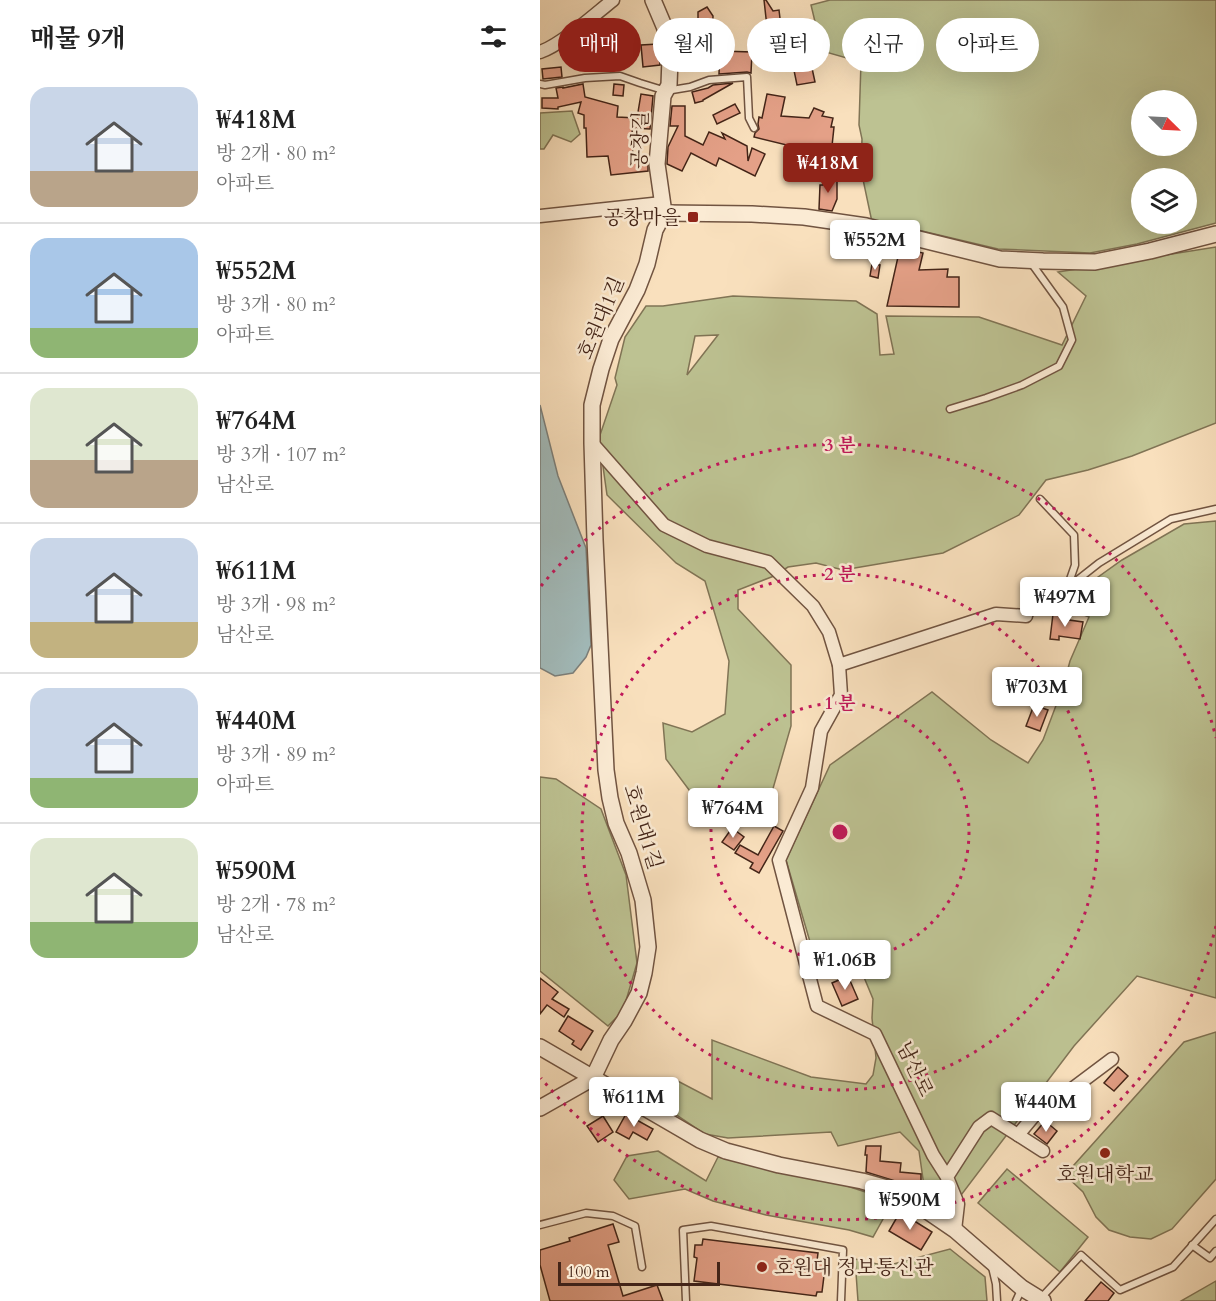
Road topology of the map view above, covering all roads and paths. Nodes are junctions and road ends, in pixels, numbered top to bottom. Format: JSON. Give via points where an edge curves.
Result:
{"nodes":[{"id":1,"x":613,"y":0,"type":"edge"},
{"id":2,"x":652,"y":0,"type":"edge"},
{"id":3,"x":540,"y":52,"type":"edge"},
{"id":4,"x":540,"y":84,"type":"edge"},
{"id":5,"x":666,"y":91,"type":"junction"},
{"id":6,"x":754,"y":128,"type":"dead end"},
{"id":7,"x":663,"y":208,"type":"junction"},
{"id":8,"x":540,"y":216,"type":"edge"},
{"id":9,"x":1216,"y":234,"type":"edge"},
{"id":10,"x":1029,"y":261,"type":"junction"},
{"id":11,"x":950,"y":409,"type":"dead end"},
{"id":12,"x":592,"y":443,"type":"junction"},
{"id":13,"x":1040,"y":498,"type":"dead end"},
{"id":14,"x":1216,"y":508,"type":"edge"},
{"id":15,"x":1066,"y":589,"type":"junction"},
{"id":16,"x":1026,"y":616,"type":"joint"},
{"id":17,"x":839,"y":665,"type":"junction"},
{"id":18,"x":540,"y":1047,"type":"edge"},
{"id":19,"x":1112,"y":1059,"type":"dead end"},
{"id":20,"x":593,"y":1078,"type":"junction"},
{"id":21,"x":540,"y":1108,"type":"edge"},
{"id":22,"x":1018,"y":1135,"type":"junction"},
{"id":23,"x":1043,"y":1151,"type":"dead end"},
{"id":24,"x":947,"y":1177,"type":"junction"},
{"id":25,"x":1216,"y":1219,"type":"edge"},
{"id":26,"x":540,"y":1225,"type":"edge"},
{"id":27,"x":955,"y":1230,"type":"junction"},
{"id":28,"x":1192,"y":1245,"type":"junction"},
{"id":29,"x":1216,"y":1251,"type":"edge"},
{"id":30,"x":990,"y":1261,"type":"junction"},
{"id":31,"x":642,"y":1267,"type":"dead end"},
{"id":32,"x":1019,"y":1294,"type":"edge"},
{"id":33,"x":1042,"y":1300,"type":"edge"},
{"id":34,"x":686,"y":1301,"type":"edge"},
{"id":35,"x":841,"y":1301,"type":"edge"},
{"id":36,"x":997,"y":1301,"type":"edge"}],
"edges":[{"from":1,"to":3,"type":"street","via":[[560,42]]},
{"from":2,"to":5,"type":"street","name":"공창길","via":[[667,33],[670,59]]},
{"from":4,"to":5,"type":"lane","via":[[620,76]]},
{"from":5,"to":6,"type":"lane","via":[[709,80],[747,77],[749,118]]},
{"from":5,"to":7,"type":"street","name":"공창길","via":[[657,164]]},
{"from":7,"to":8,"type":"street"},
{"from":7,"to":10,"type":"street","via":[[804,217],[867,226],[1000,259]]},
{"from":7,"to":12,"type":"street","name":"호원대1길","via":[[637,290],[610,339],[592,405]]},
{"from":9,"to":10,"type":"street","via":[[1095,262]]},
{"from":10,"to":11,"type":"lane","via":[[1063,307],[1072,340],[1059,366],[1022,385]]},
{"from":12,"to":17,"type":"street","via":[[664,525],[707,546],[768,562],[813,606],[829,632]]},
{"from":12,"to":20,"type":"street","name":"호원대1길","via":[[606,770],[616,823],[642,900],[648,947],[639,993]]},
{"from":13,"to":15,"type":"lane","via":[[1074,535],[1075,565]]},
{"from":14,"to":15,"type":"lane","via":[[1171,519],[1099,563]]},
{"from":15,"to":16,"type":"lane"},
{"from":16,"to":17,"type":"street","via":[[996,614]]},
{"from":17,"to":24,"type":"street","name":"남산로","via":[[841,695],[821,731],[812,788],[779,860],[817,1006],[875,1034]]},
{"from":18,"to":20,"type":"street"},
{"from":19,"to":22,"type":"street","via":[[1064,1095],[1048,1099]]},
{"from":20,"to":21,"type":"street"},
{"from":20,"to":27,"type":"street","via":[[726,1151],[887,1188]]},
{"from":22,"to":23,"type":"street"},
{"from":22,"to":24,"type":"street","via":[[991,1118],[979,1127]]},
{"from":24,"to":27,"type":"street","name":"남산로","via":[[957,1203]]},
{"from":25,"to":28,"type":"lane"},
{"from":26,"to":31,"type":"lane","via":[[585,1213],[614,1216],[635,1226]]},
{"from":27,"to":30,"type":"street"},
{"from":28,"to":29,"type":"lane","via":[[1210,1258]]},
{"from":28,"to":33,"type":"lane","via":[[1173,1267],[1120,1290],[1081,1255]]},
{"from":30,"to":32,"type":"street"},
{"from":30,"to":36,"type":"lane"},
{"from":32,"to":33,"type":"street"},
{"from":34,"to":35,"type":"lane","via":[[683,1230],[711,1226],[843,1250]]}]}
